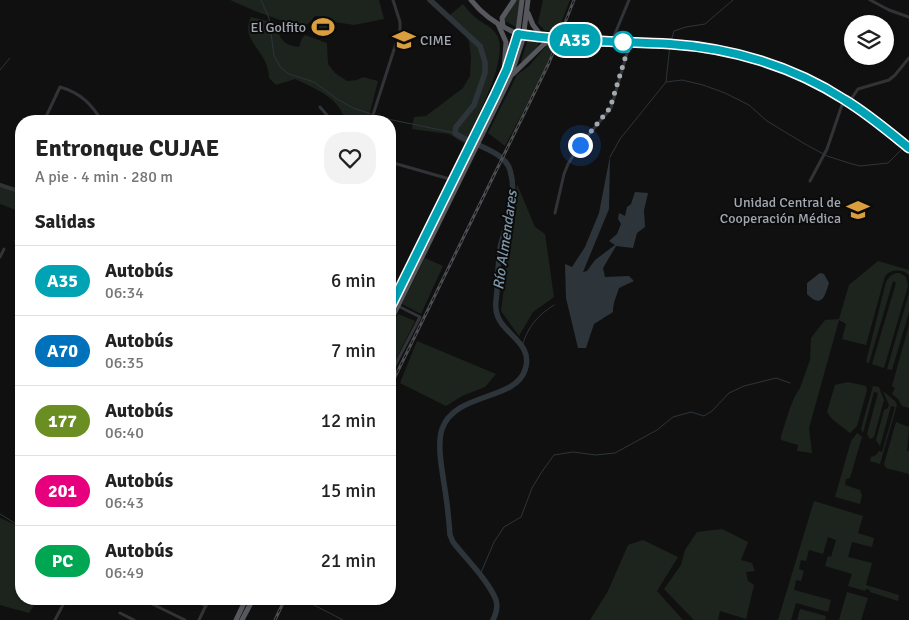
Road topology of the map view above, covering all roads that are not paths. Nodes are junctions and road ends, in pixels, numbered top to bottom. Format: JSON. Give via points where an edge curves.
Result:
{"nodes":[{"id":1,"x":393,"y":0,"type":"edge"},
{"id":2,"x":471,"y":0,"type":"edge"},
{"id":3,"x":514,"y":0,"type":"edge"},
{"id":4,"x":522,"y":0,"type":"edge"},
{"id":5,"x":528,"y":0,"type":"edge"},
{"id":6,"x":629,"y":0,"type":"edge"},
{"id":7,"x":870,"y":0,"type":"edge"},
{"id":8,"x":506,"y":12,"type":"junction"},
{"id":9,"x":909,"y":17,"type":"edge"},
{"id":10,"x":489,"y":18,"type":"junction"},
{"id":11,"x":496,"y":22,"type":"junction"},
{"id":12,"x":504,"y":27,"type":"junction"},
{"id":13,"x":521,"y":34,"type":"junction"},
{"id":14,"x":542,"y":37,"type":"junction"},
{"id":15,"x":554,"y":38,"type":"junction"},
{"id":16,"x":612,"y":42,"type":"junction"},
{"id":17,"x":630,"y":42,"type":"junction"},
{"id":18,"x":542,"y":47,"type":"junction"},
{"id":19,"x":909,"y":58,"type":"edge"},
{"id":20,"x":505,"y":82,"type":"junction"},
{"id":21,"x":844,"y":99,"type":"junction"},
{"id":22,"x":849,"y":102,"type":"junction"},
{"id":23,"x":320,"y":107,"type":"dead end"},
{"id":24,"x":47,"y":115,"type":"edge"},
{"id":25,"x":98,"y":115,"type":"edge"},
{"id":26,"x":327,"y":115,"type":"edge"},
{"id":27,"x":373,"y":115,"type":"edge"},
{"id":28,"x":909,"y":148,"type":"edge"},
{"id":29,"x":466,"y":161,"type":"junction"},
{"id":30,"x":396,"y":164,"type":"edge"},
{"id":31,"x":454,"y":180,"type":"junction"},
{"id":32,"x":810,"y":181,"type":"dead end"},
{"id":33,"x":0,"y":184,"type":"edge"},
{"id":34,"x":15,"y":190,"type":"edge"},
{"id":35,"x":556,"y":213,"type":"dead end"},
{"id":36,"x":4,"y":249,"type":"dead end"},
{"id":37,"x":0,"y":257,"type":"edge"},
{"id":38,"x":396,"y":296,"type":"edge"},
{"id":39,"x":398,"y":306,"type":"junction"},
{"id":40,"x":396,"y":310,"type":"edge"},
{"id":41,"x":396,"y":363,"type":"edge"},
{"id":42,"x":63,"y":605,"type":"edge"},
{"id":43,"x":154,"y":605,"type":"edge"},
{"id":44,"x":243,"y":605,"type":"edge"},
{"id":45,"x":250,"y":605,"type":"edge"},
{"id":46,"x":206,"y":606,"type":"edge"},
{"id":47,"x":120,"y":613,"type":"dead end"},
{"id":48,"x":55,"y":620,"type":"edge"},
{"id":49,"x":134,"y":620,"type":"edge"},
{"id":50,"x":185,"y":620,"type":"edge"},
{"id":51,"x":198,"y":620,"type":"edge"},
{"id":52,"x":236,"y":620,"type":"edge"},
{"id":53,"x":242,"y":620,"type":"edge"}],
"edges":[{"from":1,"to":27,"type":"street","via":[[400,30]]},
{"from":2,"to":10,"type":"highway"},
{"from":3,"to":8,"type":"highway"},
{"from":4,"to":13,"type":"highway"},
{"from":5,"to":13,"type":"highway"},
{"from":5,"to":14,"type":"highway","via":[[530,19]]},
{"from":6,"to":16,"type":"street"},
{"from":7,"to":9,"type":"street"},
{"from":8,"to":10,"type":"highway","via":[[498,18]]},
{"from":8,"to":12,"type":"highway","via":[[502,21]]},
{"from":10,"to":11,"type":"highway"},
{"from":11,"to":12,"type":"highway"},
{"from":11,"to":20,"type":"highway","via":[[506,45]]},
{"from":12,"to":13,"type":"highway"},
{"from":13,"to":14,"type":"highway"},
{"from":13,"to":20,"type":"highway"},
{"from":14,"to":15,"type":"highway"},
{"from":14,"to":18,"type":"highway"},
{"from":15,"to":16,"type":"highway"},
{"from":15,"to":18,"type":"highway"},
{"from":16,"to":17,"type":"highway"},
{"from":17,"to":21,"type":"highway","via":[[677,44],[728,52],[765,62]]},
{"from":17,"to":35,"type":"street","via":[[610,108],[568,164]]},
{"from":18,"to":20,"type":"highway"},
{"from":19,"to":22,"type":"street","via":[[896,75],[858,89]]},
{"from":20,"to":29,"type":"highway"},
{"from":21,"to":22,"type":"highway"},
{"from":21,"to":32,"type":"street","via":[[824,156]]},
{"from":22,"to":28,"type":"highway"},
{"from":23,"to":26,"type":"street"},
{"from":24,"to":25,"type":"street","via":[[60,87],[90,104]]},
{"from":29,"to":31,"type":"highway"},
{"from":29,"to":39,"type":"highway"},
{"from":30,"to":31,"type":"street"},
{"from":31,"to":38,"type":"highway"},
{"from":33,"to":34,"type":"street"},
{"from":36,"to":37,"type":"street"},
{"from":39,"to":40,"type":"highway"},
{"from":39,"to":41,"type":"street","via":[[420,317]]},
{"from":42,"to":48,"type":"street"},
{"from":43,"to":50,"type":"street"},
{"from":44,"to":52,"type":"highway"},
{"from":45,"to":53,"type":"highway"},
{"from":46,"to":51,"type":"street"},
{"from":47,"to":49,"type":"street"}]}
